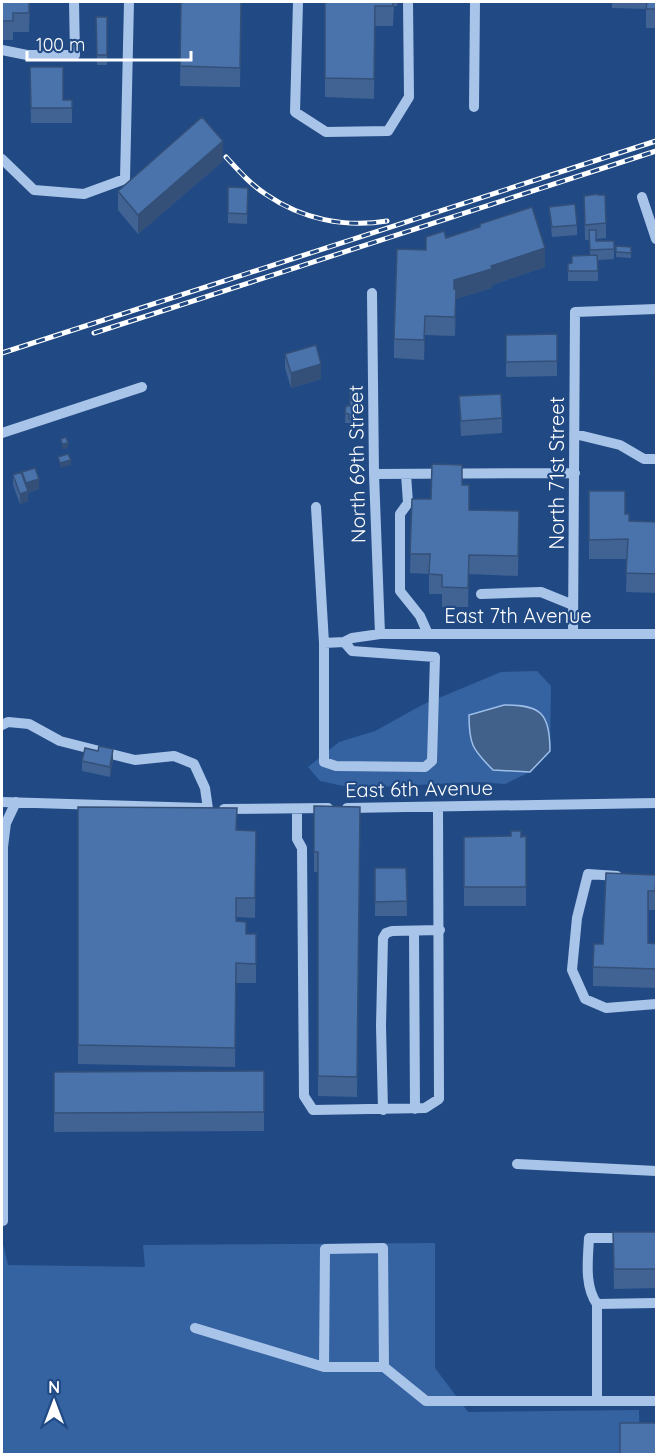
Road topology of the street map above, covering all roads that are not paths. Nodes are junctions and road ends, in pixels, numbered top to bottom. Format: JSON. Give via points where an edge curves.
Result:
{"nodes":[{"id":1,"x":74,"y":2,"type":"edge"},
{"id":2,"x":129,"y":2,"type":"edge"},
{"id":3,"x":298,"y":2,"type":"edge"},
{"id":4,"x":408,"y":2,"type":"edge"},
{"id":5,"x":475,"y":2,"type":"edge"},
{"id":6,"x":2,"y":50,"type":"edge"},
{"id":7,"x":474,"y":107,"type":"dead end"},
{"id":8,"x":2,"y":159,"type":"edge"},
{"id":9,"x":642,"y":197,"type":"dead end"},
{"id":10,"x":657,"y":239,"type":"edge"},
{"id":11,"x":372,"y":293,"type":"dead end"},
{"id":12,"x":657,"y":309,"type":"edge"},
{"id":13,"x":142,"y":387,"type":"dead end"},
{"id":14,"x":2,"y":433,"type":"edge"},
{"id":15,"x":575,"y":434,"type":"junction"},
{"id":16,"x":657,"y":459,"type":"edge"},
{"id":17,"x":575,"y":473,"type":"junction"},
{"id":18,"x":374,"y":474,"type":"junction"},
{"id":19,"x":406,"y":474,"type":"junction"},
{"id":20,"x":316,"y":507,"type":"dead end"},
{"id":21,"x":481,"y":594,"type":"dead end"},
{"id":22,"x":573,"y":605,"type":"junction"},
{"id":23,"x":380,"y":634,"type":"junction"},
{"id":24,"x":428,"y":634,"type":"junction"},
{"id":25,"x":573,"y":634,"type":"junction"},
{"id":26,"x":657,"y":634,"type":"edge"},
{"id":27,"x":344,"y":642,"type":"junction"},
{"id":28,"x":324,"y":643,"type":"junction"},
{"id":29,"x":2,"y":725,"type":"edge"},
{"id":30,"x":2,"y":802,"type":"edge"},
{"id":31,"x":16,"y":802,"type":"junction"},
{"id":32,"x":657,"y":803,"type":"edge"},
{"id":33,"x":438,"y":807,"type":"junction"},
{"id":34,"x":208,"y":809,"type":"junction"},
{"id":35,"x":297,"y":809,"type":"junction"},
{"id":36,"x":634,"y":878,"type":"edge"},
{"id":37,"x":440,"y":930,"type":"junction"},
{"id":38,"x":414,"y":931,"type":"junction"},
{"id":39,"x":657,"y":1004,"type":"edge"},
{"id":40,"x":415,"y":1108,"type":"junction"},
{"id":41,"x":383,"y":1110,"type":"junction"},
{"id":42,"x":517,"y":1164,"type":"dead end"},
{"id":43,"x":657,"y":1171,"type":"edge"},
{"id":44,"x":3,"y":1221,"type":"dead end"},
{"id":45,"x":634,"y":1238,"type":"edge"},
{"id":46,"x":657,"y":1303,"type":"edge"},
{"id":47,"x":597,"y":1304,"type":"junction"},
{"id":48,"x":195,"y":1328,"type":"dead end"},
{"id":49,"x":324,"y":1366,"type":"junction"},
{"id":50,"x":384,"y":1366,"type":"junction"},
{"id":51,"x":597,"y":1401,"type":"junction"},
{"id":52,"x":657,"y":1401,"type":"edge"}],
"edges":[{"from":1,"to":6,"type":"street","via":[[75,55],[27,56]]},
{"from":2,"to":8,"type":"street","via":[[125,180],[84,194],[34,190]]},
{"from":3,"to":4,"type":"street","via":[[295,112],[326,132],[388,131],[399,114],[409,97]]},
{"from":5,"to":7,"type":"street"},
{"from":9,"to":10,"type":"street"},
{"from":11,"to":18,"type":"street","name":"North 69th Street"},
{"from":12,"to":15,"type":"street","name":"North 71st Street","via":[[575,312]]},
{"from":13,"to":14,"type":"street"},
{"from":15,"to":16,"type":"street","via":[[620,446],[644,459]]},
{"from":15,"to":17,"type":"street","name":"North 71st Street"},
{"from":17,"to":19,"type":"street"},
{"from":17,"to":22,"type":"street","name":"North 71st Street"},
{"from":18,"to":19,"type":"street"},
{"from":18,"to":23,"type":"street","name":"North 69th Street"},
{"from":19,"to":24,"type":"street","via":[[408,503],[400,514],[400,591],[420,616]]},
{"from":20,"to":28,"type":"street"},
{"from":21,"to":22,"type":"street","via":[[541,592]]},
{"from":22,"to":25,"type":"street","name":"North 71st Street"},
{"from":23,"to":24,"type":"street","name":"East 7th Avenue"},
{"from":23,"to":27,"type":"street","name":"East 7th Avenue"},
{"from":24,"to":25,"type":"street","name":"East 7th Avenue"},
{"from":25,"to":26,"type":"street","name":"East 7th Avenue"},
{"from":27,"to":28,"type":"street"},
{"from":27,"to":28,"type":"street","via":[[352,651],[435,657],[432,761],[426,767],[336,766],[324,762]]},
{"from":29,"to":34,"type":"street","via":[[29,724],[60,741],[135,760],[174,756],[194,764],[205,788]]},
{"from":30,"to":31,"type":"street","name":"East 6th Avenue"},
{"from":31,"to":34,"type":"street","name":"East 6th Avenue"},
{"from":31,"to":44,"type":"street","via":[[6,823],[3,847]]},
{"from":32,"to":33,"type":"street","name":"East 6th Avenue"},
{"from":33,"to":35,"type":"street","name":"East 6th Avenue"},
{"from":33,"to":37,"type":"street"},
{"from":34,"to":35,"type":"street","name":"East 6th Avenue"},
{"from":35,"to":41,"type":"street","via":[[297,839],[302,848],[304,1096],[313,1110]]},
{"from":36,"to":39,"type":"street","via":[[588,874],[577,918],[572,970],[585,999],[606,1008]]},
{"from":37,"to":38,"type":"street"},
{"from":37,"to":40,"type":"street","via":[[439,1099],[425,1108]]},
{"from":38,"to":40,"type":"street"},
{"from":38,"to":41,"type":"street","via":[[392,931],[383,938]]},
{"from":40,"to":41,"type":"street"},
{"from":42,"to":43,"type":"street"},
{"from":45,"to":47,"type":"street","via":[[589,1238],[590,1294]]},
{"from":46,"to":47,"type":"street"},
{"from":47,"to":51,"type":"street"},
{"from":48,"to":49,"type":"street"},
{"from":49,"to":50,"type":"street"},
{"from":49,"to":50,"type":"street","via":[[325,1249],[383,1248]]},
{"from":50,"to":51,"type":"street","via":[[426,1401]]},
{"from":51,"to":52,"type":"street"}]}
